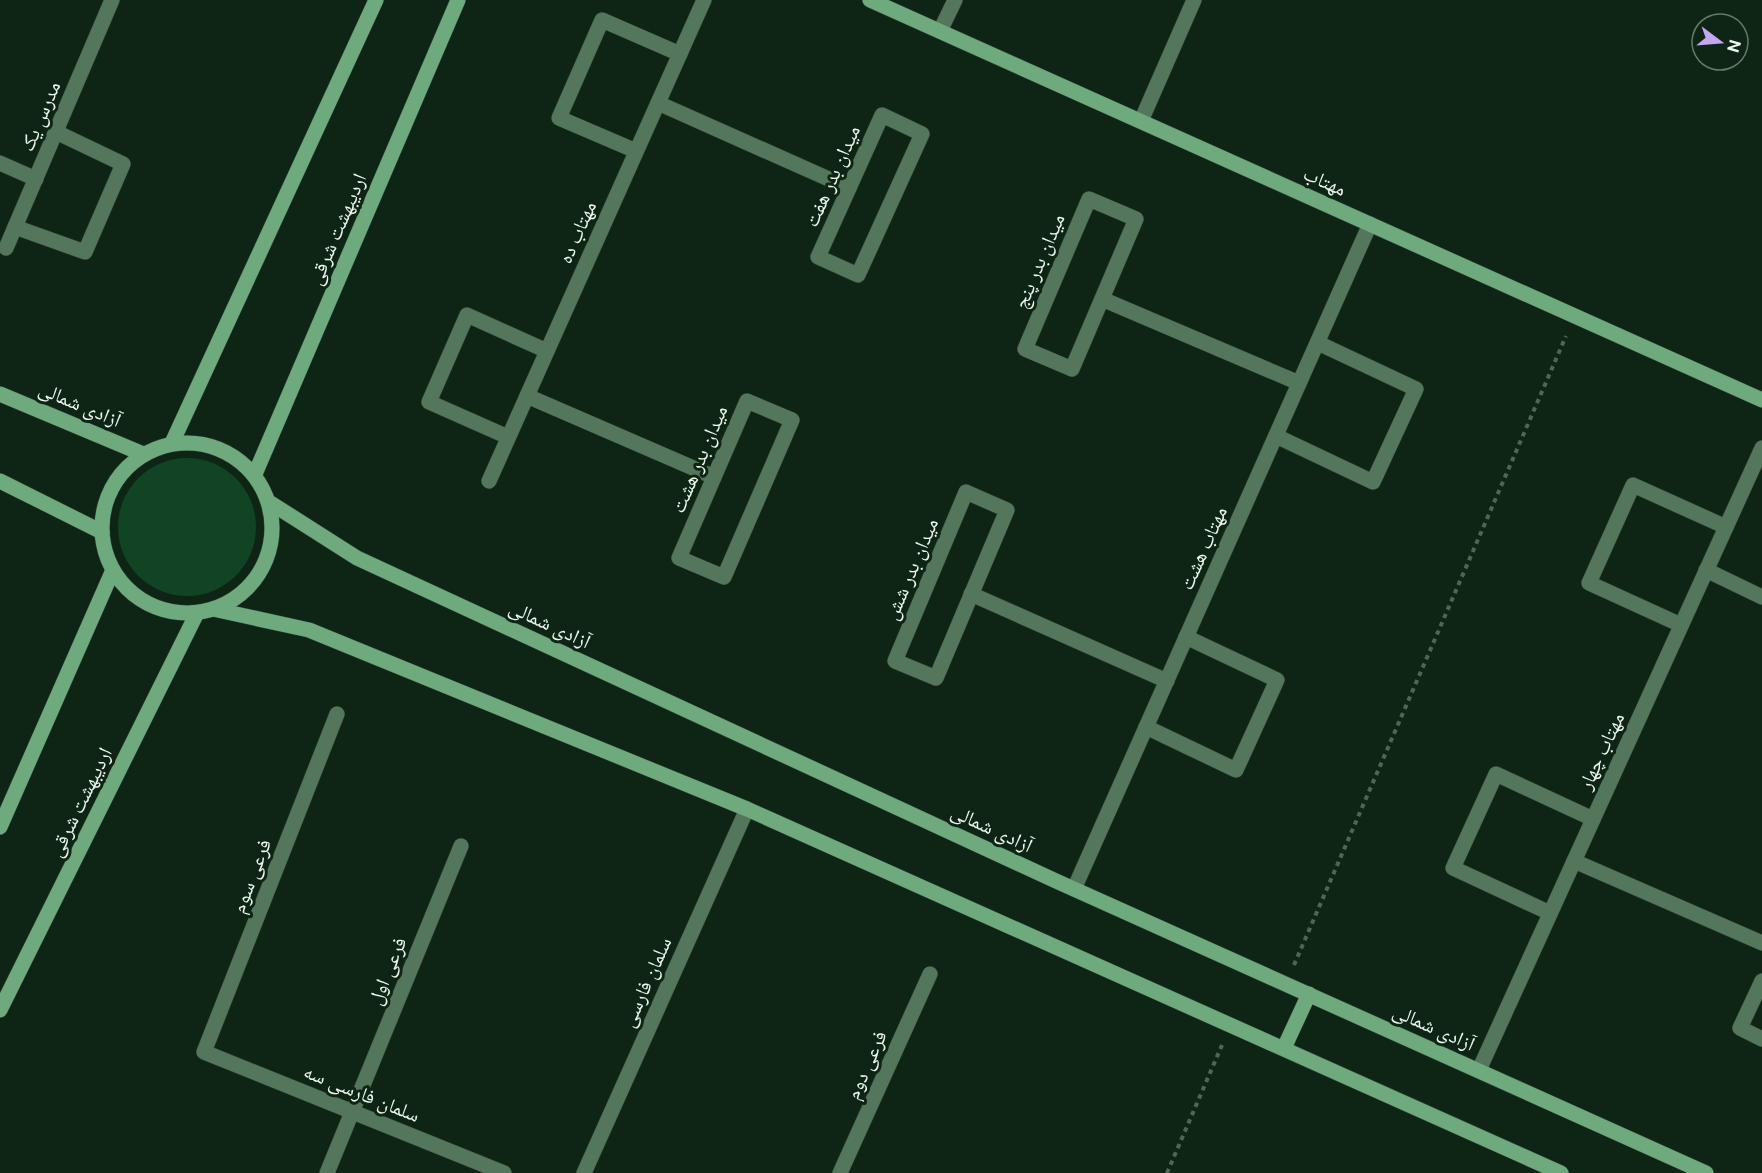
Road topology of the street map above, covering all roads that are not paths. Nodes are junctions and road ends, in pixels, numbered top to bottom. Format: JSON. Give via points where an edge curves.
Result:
{"nodes":[{"id":1,"x":112,"y":0,"type":"edge"},
{"id":2,"x":376,"y":0,"type":"edge"},
{"id":3,"x":458,"y":0,"type":"edge"},
{"id":4,"x":704,"y":0,"type":"edge"},
{"id":5,"x":870,"y":0,"type":"edge"},
{"id":6,"x":955,"y":0,"type":"edge"},
{"id":7,"x":1194,"y":0,"type":"edge"},
{"id":8,"x":940,"y":31,"type":"junction"},
{"id":9,"x":680,"y":54,"type":"junction"},
{"id":10,"x":658,"y":103,"type":"junction"},
{"id":11,"x":1141,"y":121,"type":"junction"},
{"id":12,"x":56,"y":132,"type":"junction"},
{"id":13,"x":636,"y":151,"type":"junction"},
{"id":14,"x":0,"y":163,"type":"edge"},
{"id":15,"x":36,"y":179,"type":"junction"},
{"id":16,"x":849,"y":188,"type":"junction"},
{"id":17,"x":1370,"y":224,"type":"junction"},
{"id":18,"x":15,"y":227,"type":"junction"},
{"id":19,"x":6,"y":248,"type":"dead end"},
{"id":20,"x":1102,"y":298,"type":"junction"},
{"id":21,"x":1318,"y":342,"type":"junction"},
{"id":22,"x":547,"y":351,"type":"junction"},
{"id":23,"x":1299,"y":384,"type":"junction"},
{"id":24,"x":0,"y":394,"type":"edge"},
{"id":25,"x":527,"y":396,"type":"junction"},
{"id":26,"x":1762,"y":400,"type":"edge"},
{"id":27,"x":1276,"y":436,"type":"junction"},
{"id":28,"x":508,"y":437,"type":"junction"},
{"id":29,"x":172,"y":442,"type":"junction"},
{"id":30,"x":1762,"y":448,"type":"edge"},
{"id":31,"x":143,"y":454,"type":"junction"},
{"id":32,"x":255,"y":474,"type":"junction"},
{"id":33,"x":714,"y":477,"type":"junction"},
{"id":34,"x":0,"y":481,"type":"edge"},
{"id":35,"x":489,"y":481,"type":"dead end"},
{"id":36,"x":269,"y":502,"type":"junction"},
{"id":37,"x":1726,"y":527,"type":"junction"},
{"id":38,"x":102,"y":532,"type":"junction"},
{"id":39,"x":113,"y":570,"type":"junction"},
{"id":40,"x":1706,"y":570,"type":"junction"},
{"id":41,"x":971,"y":594,"type":"junction"},
{"id":42,"x":1762,"y":597,"type":"edge"},
{"id":43,"x":213,"y":609,"type":"junction"},
{"id":44,"x":197,"y":613,"type":"junction"},
{"id":45,"x":1682,"y":625,"type":"junction"},
{"id":46,"x":1186,"y":637,"type":"junction"},
{"id":47,"x":1167,"y":681,"type":"junction"},
{"id":48,"x":337,"y":714,"type":"dead end"},
{"id":49,"x":1146,"y":727,"type":"junction"},
{"id":50,"x":747,"y":809,"type":"junction"},
{"id":51,"x":1593,"y":819,"type":"junction"},
{"id":52,"x":0,"y":827,"type":"edge"},
{"id":53,"x":461,"y":846,"type":"dead end"},
{"id":54,"x":1574,"y":861,"type":"junction"},
{"id":55,"x":1074,"y":889,"type":"junction"},
{"id":56,"x":1550,"y":913,"type":"junction"},
{"id":57,"x":1762,"y":943,"type":"edge"},
{"id":58,"x":930,"y":974,"type":"dead end"},
{"id":59,"x":1762,"y":981,"type":"edge"},
{"id":60,"x":1309,"y":994,"type":"junction"},
{"id":61,"x":0,"y":1010,"type":"edge"},
{"id":62,"x":1762,"y":1039,"type":"edge"},
{"id":63,"x":1284,"y":1048,"type":"junction"},
{"id":64,"x":204,"y":1052,"type":"joint"},
{"id":65,"x":1479,"y":1071,"type":"junction"},
{"id":66,"x":353,"y":1112,"type":"junction"},
{"id":67,"x":327,"y":1173,"type":"edge"},
{"id":68,"x":504,"y":1173,"type":"edge"},
{"id":69,"x":584,"y":1173,"type":"edge"},
{"id":70,"x":840,"y":1173,"type":"edge"},
{"id":71,"x":1562,"y":1173,"type":"edge"},
{"id":72,"x":1706,"y":1173,"type":"edge"}],
"edges":[{"from":1,"to":12,"type":"street","name":"مدرس یک"},
{"from":2,"to":29,"type":"main road"},
{"from":3,"to":32,"type":"main road","name":"اردیبهشت شرقی"},
{"from":4,"to":9,"type":"street","name":"مهتاب ده"},
{"from":5,"to":8,"type":"main road","name":"مهتاب"},
{"from":6,"to":8,"type":"street"},
{"from":7,"to":11,"type":"street"},
{"from":8,"to":11,"type":"main road","name":"مهتاب"},
{"from":9,"to":10,"type":"street","name":"مهتاب ده"},
{"from":9,"to":13,"type":"street","via":[[602,20],[559,118]]},
{"from":10,"to":13,"type":"street","name":"مهتاب ده"},
{"from":10,"to":16,"type":"street"},
{"from":11,"to":17,"type":"main road","name":"مهتاب"},
{"from":12,"to":15,"type":"street","name":"مدرس یک"},
{"from":12,"to":18,"type":"street","via":[[123,164],[90,241],[85,252]]},
{"from":13,"to":22,"type":"street","name":"مهتاب ده"},
{"from":14,"to":15,"type":"street"},
{"from":15,"to":18,"type":"street","name":"مدرس یک"},
{"from":16,"to":16,"type":"street","name":"میدان بدر هفت","via":[[882,115],[922,134],[858,275],[818,257]]},
{"from":17,"to":21,"type":"street","name":"مهتاب هشت"},
{"from":17,"to":26,"type":"main road","name":"مهتاب"},
{"from":18,"to":19,"type":"street","name":"مدرس یک"},
{"from":20,"to":20,"type":"street","name":"میدان بدر پنج","via":[[1136,219],[1089,199],[1025,349],[1072,369]]},
{"from":20,"to":23,"type":"street"},
{"from":21,"to":23,"type":"street","name":"مهتاب هشت"},
{"from":21,"to":27,"type":"street","via":[[1416,389],[1373,482]]},
{"from":22,"to":25,"type":"street","name":"مهتاب ده"},
{"from":22,"to":28,"type":"street","via":[[467,315],[429,402]]},
{"from":23,"to":27,"type":"street","name":"مهتاب هشت"},
{"from":24,"to":31,"type":"main road","name":"آزادی شمالی"},
{"from":25,"to":28,"type":"street","name":"مهتاب ده"},
{"from":25,"to":33,"type":"street"},
{"from":27,"to":46,"type":"street","name":"مهتاب هشت"},
{"from":28,"to":35,"type":"street","name":"مهتاب ده"},
{"from":29,"to":31,"type":"main road"},
{"from":29,"to":32,"type":"main road","via":[[203,442],[232,453]]},
{"from":30,"to":37,"type":"street","name":"مهتاب چهار"},
{"from":31,"to":38,"type":"main road","via":[[125,468],[112,487],[104,509]]},
{"from":32,"to":36,"type":"main road"},
{"from":33,"to":33,"type":"street","name":"میدان بدر هشت","via":[[679,558],[724,577],[792,420],[747,401]]},
{"from":34,"to":38,"type":"main road"},
{"from":36,"to":43,"type":"main road","via":[[273,524],[264,567],[233,600]]},
{"from":36,"to":55,"type":"main road","name":"آزادی شمالی","via":[[357,558]]},
{"from":37,"to":40,"type":"street","name":"مهتاب چهار"},
{"from":37,"to":45,"type":"street","via":[[1633,485],[1589,583]]},
{"from":38,"to":39,"type":"main road"},
{"from":39,"to":44,"type":"main road","via":[[134,595],[148,604],[180,613]]},
{"from":39,"to":52,"type":"main road"},
{"from":40,"to":42,"type":"street"},
{"from":40,"to":45,"type":"street","name":"مهتاب چهار"},
{"from":41,"to":41,"type":"street","name":"میدان بدر شش","via":[[1006,510],[966,492],[896,661],[936,678]]},
{"from":41,"to":47,"type":"street"},
{"from":43,"to":44,"type":"main road"},
{"from":43,"to":50,"type":"main road","via":[[309,630]]},
{"from":44,"to":61,"type":"main road","name":"اردیبهشت شرقی"},
{"from":45,"to":51,"type":"street","name":"مهتاب چهار"},
{"from":46,"to":47,"type":"street","name":"مهتاب هشت"},
{"from":46,"to":49,"type":"street","via":[[1277,680],[1236,770]]},
{"from":47,"to":49,"type":"street","name":"مهتاب هشت"},
{"from":48,"to":64,"type":"street","name":"فرعی سوم"},
{"from":49,"to":55,"type":"street","name":"مهتاب هشت"},
{"from":50,"to":63,"type":"main road"},
{"from":50,"to":69,"type":"street","name":"سلمان فارسی"},
{"from":51,"to":54,"type":"street","name":"مهتاب چهار"},
{"from":51,"to":56,"type":"street","via":[[1496,774],[1453,868]]},
{"from":53,"to":66,"type":"street","name":"فرعی اول"},
{"from":54,"to":56,"type":"street","name":"مهتاب چهار"},
{"from":54,"to":57,"type":"street"},
{"from":55,"to":60,"type":"main road","name":"آزادی شمالی"},
{"from":56,"to":65,"type":"street","name":"مهتاب چهار"},
{"from":58,"to":70,"type":"street","name":"فرعی دوم"},
{"from":59,"to":62,"type":"street","via":[[1740,1028]]},
{"from":60,"to":63,"type":"main road"},
{"from":60,"to":65,"type":"main road","name":"آزادی شمالی"},
{"from":63,"to":71,"type":"main road"},
{"from":64,"to":66,"type":"street","name":"سلمان فارسی سه"},
{"from":65,"to":72,"type":"main road","name":"آزادی شمالی"},
{"from":66,"to":67,"type":"street"},
{"from":66,"to":68,"type":"street","name":"سلمان فارسی سه"}]}
